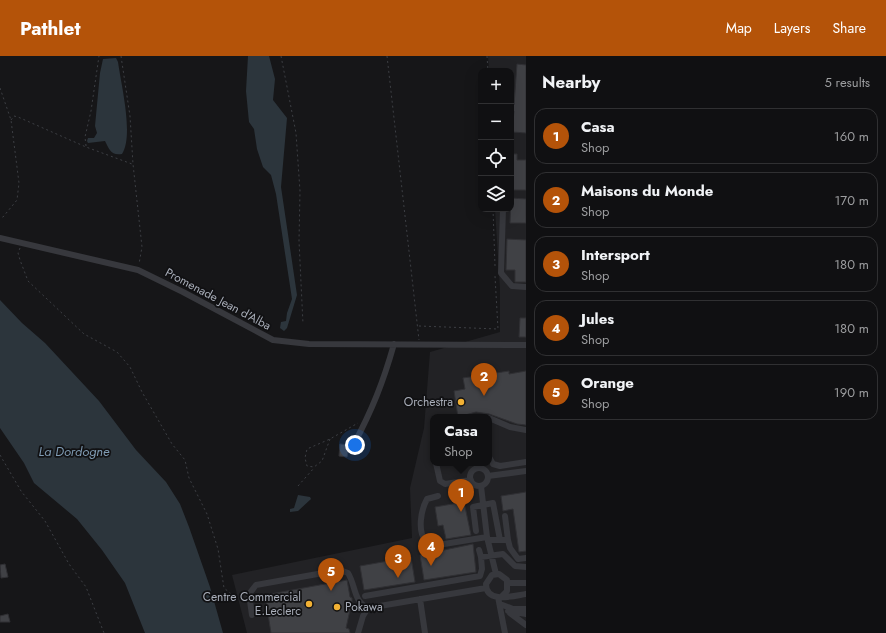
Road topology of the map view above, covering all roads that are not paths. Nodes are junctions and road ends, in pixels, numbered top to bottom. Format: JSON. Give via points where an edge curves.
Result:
{"nodes":[{"id":1,"x":503,"y":212,"type":"edge"},
{"id":2,"x":0,"y":238,"type":"edge"},
{"id":3,"x":526,"y":287,"type":"edge"},
{"id":4,"x":394,"y":344,"type":"junction"},
{"id":5,"x":526,"y":345,"type":"edge"},
{"id":6,"x":492,"y":419,"type":"edge"},
{"id":7,"x":526,"y":430,"type":"edge"},
{"id":8,"x":352,"y":446,"type":"dead end"},
{"id":9,"x":492,"y":462,"type":"edge"},
{"id":10,"x":526,"y":462,"type":"edge"},
{"id":11,"x":437,"y":466,"type":"edge"},
{"id":12,"x":477,"y":466,"type":"edge"},
{"id":13,"x":526,"y":471,"type":"edge"},
{"id":14,"x":488,"y":476,"type":"junction"},
{"id":15,"x":471,"y":480,"type":"junction"},
{"id":16,"x":481,"y":486,"type":"junction"},
{"id":17,"x":438,"y":496,"type":"dead end"},
{"id":18,"x":482,"y":505,"type":"junction"},
{"id":19,"x":505,"y":516,"type":"dead end"},
{"id":20,"x":485,"y":519,"type":"junction"},
{"id":21,"x":475,"y":520,"type":"junction"},
{"id":22,"x":476,"y":531,"type":"dead end"},
{"id":23,"x":487,"y":539,"type":"junction"},
{"id":24,"x":500,"y":540,"type":"junction"},
{"id":25,"x":508,"y":540,"type":"junction"},
{"id":26,"x":479,"y":550,"type":"dead end"},
{"id":27,"x":491,"y":555,"type":"junction"},
{"id":28,"x":481,"y":557,"type":"junction"},
{"id":29,"x":526,"y":558,"type":"edge"},
{"id":30,"x":526,"y":564,"type":"edge"},
{"id":31,"x":515,"y":566,"type":"junction"},
{"id":32,"x":526,"y":567,"type":"edge"},
{"id":33,"x":496,"y":574,"type":"junction"},
{"id":34,"x":470,"y":577,"type":"junction"},
{"id":35,"x":436,"y":583,"type":"junction"},
{"id":36,"x":508,"y":583,"type":"junction"},
{"id":37,"x":526,"y":583,"type":"edge"},
{"id":38,"x":486,"y":588,"type":"junction"},
{"id":39,"x":406,"y":589,"type":"junction"},
{"id":40,"x":473,"y":590,"type":"junction"},
{"id":41,"x":376,"y":594,"type":"junction"},
{"id":42,"x":526,"y":594,"type":"edge"},
{"id":43,"x":365,"y":596,"type":"dead end"},
{"id":44,"x":439,"y":596,"type":"junction"},
{"id":45,"x":500,"y":597,"type":"junction"},
{"id":46,"x":420,"y":599,"type":"junction"},
{"id":47,"x":408,"y":601,"type":"junction"},
{"id":48,"x":379,"y":606,"type":"junction"},
{"id":49,"x":368,"y":608,"type":"junction"},
{"id":50,"x":503,"y":608,"type":"junction"},
{"id":51,"x":526,"y":609,"type":"edge"},
{"id":52,"x":252,"y":614,"type":"dead end"},
{"id":53,"x":526,"y":614,"type":"edge"},
{"id":54,"x":526,"y":625,"type":"edge"},
{"id":55,"x":358,"y":633,"type":"edge"},
{"id":56,"x":425,"y":633,"type":"edge"},
{"id":57,"x":505,"y":633,"type":"edge"}],
"edges":[{"from":1,"to":3,"type":"street","via":[[501,273],[512,286]]},
{"from":2,"to":4,"type":"street","name":"Promenade Jean d'Alba","via":[[138,270],[273,340],[309,344]]},
{"from":4,"to":5,"type":"street","name":"Promenade Jean d'Alba"},
{"from":4,"to":8,"type":"street","via":[[383,384],[369,417]]},
{"from":6,"to":7,"type":"street"},
{"from":9,"to":10,"type":"street","via":[[500,466]]},
{"from":11,"to":15,"type":"street","via":[[440,482],[445,484]]},
{"from":12,"to":14,"type":"street"},
{"from":12,"to":15,"type":"street","via":[[471,474]]},
{"from":13,"to":14,"type":"street"},
{"from":14,"to":16,"type":"street","via":[[487,482]]},
{"from":15,"to":16,"type":"street","via":[[475,485]]},
{"from":16,"to":18,"type":"street"},
{"from":17,"to":23,"type":"street","via":[[427,499],[424,505],[421,534],[426,542],[438,545]]},
{"from":18,"to":20,"type":"street"},
{"from":18,"to":21,"type":"street","via":[[473,507]]},
{"from":18,"to":24,"type":"street","via":[[494,503]]},
{"from":19,"to":25,"type":"street"},
{"from":20,"to":21,"type":"street"},
{"from":20,"to":23,"type":"street"},
{"from":21,"to":22,"type":"street"},
{"from":23,"to":24,"type":"street"},
{"from":23,"to":27,"type":"street"},
{"from":24,"to":25,"type":"street"},
{"from":25,"to":29,"type":"street","via":[[518,559]]},
{"from":26,"to":28,"type":"street"},
{"from":27,"to":28,"type":"street"},
{"from":27,"to":31,"type":"street","via":[[507,555]]},
{"from":27,"to":33,"type":"street"},
{"from":28,"to":34,"type":"street","via":[[480,576]]},
{"from":30,"to":31,"type":"street"},
{"from":31,"to":32,"type":"street"},
{"from":33,"to":36,"type":"street","via":[[502,575]]},
{"from":33,"to":38,"type":"street","via":[[489,577]]},
{"from":34,"to":35,"type":"street"},
{"from":34,"to":40,"type":"street"},
{"from":35,"to":39,"type":"street"},
{"from":35,"to":44,"type":"street"},
{"from":36,"to":37,"type":"street"},
{"from":36,"to":45,"type":"street","via":[[508,591]]},
{"from":38,"to":40,"type":"street"},
{"from":38,"to":45,"type":"street","via":[[492,596]]},
{"from":39,"to":41,"type":"street"},
{"from":39,"to":47,"type":"street"},
{"from":40,"to":44,"type":"street"},
{"from":41,"to":43,"type":"street"},
{"from":41,"to":48,"type":"street"},
{"from":42,"to":45,"type":"street"},
{"from":44,"to":46,"type":"street"},
{"from":45,"to":50,"type":"street"},
{"from":46,"to":47,"type":"street"},
{"from":46,"to":56,"type":"street"},
{"from":47,"to":48,"type":"street"},
{"from":48,"to":49,"type":"street"},
{"from":49,"to":52,"type":"street","via":[[356,599],[355,588],[348,573],[340,570],[256,585],[249,594]]},
{"from":49,"to":55,"type":"street"},
{"from":50,"to":51,"type":"street"},
{"from":50,"to":53,"type":"street"},
{"from":50,"to":54,"type":"street"},
{"from":50,"to":57,"type":"street"}]}
